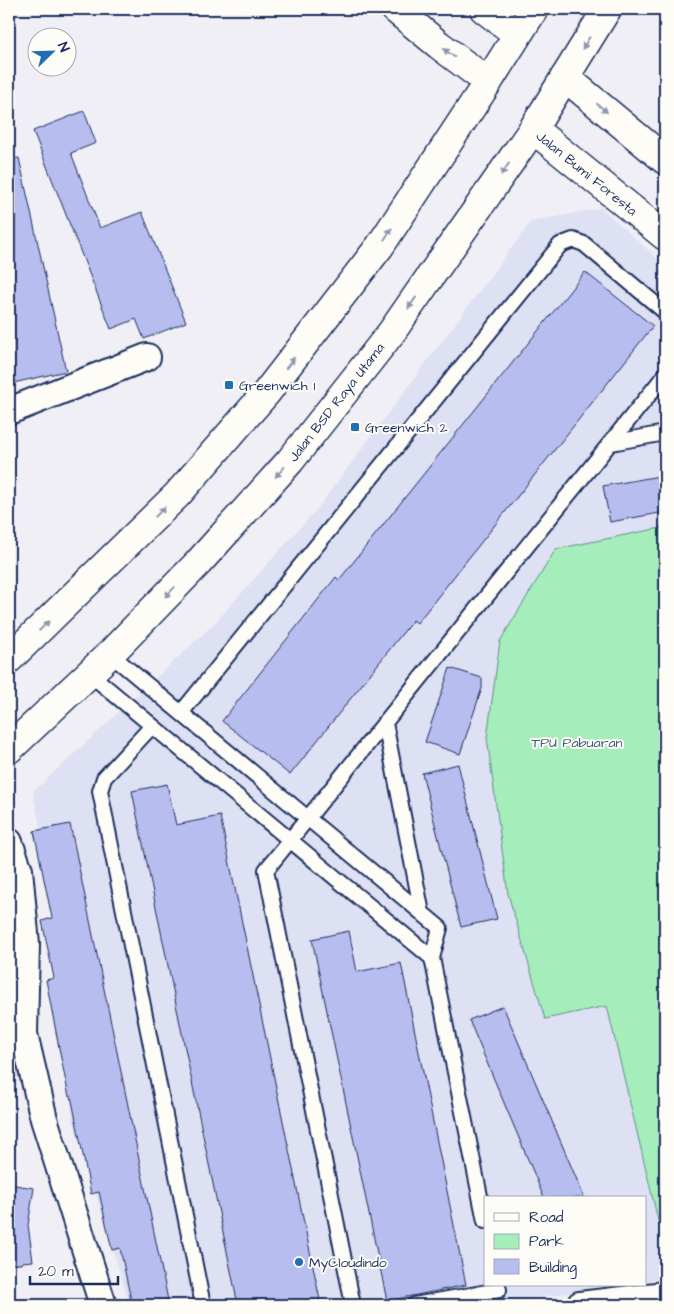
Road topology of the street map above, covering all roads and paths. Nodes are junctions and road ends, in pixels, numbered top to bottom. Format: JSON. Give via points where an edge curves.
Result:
{"nodes":[{"id":1,"x":395,"y":9,"type":"edge"},
{"id":2,"x":484,"y":9,"type":"edge"},
{"id":3,"x":534,"y":9,"type":"edge"},
{"id":4,"x":606,"y":9,"type":"edge"},
{"id":5,"x":517,"y":34,"type":"junction"},
{"id":6,"x":565,"y":77,"type":"junction"},
{"id":7,"x":488,"y":82,"type":"junction"},
{"id":8,"x":533,"y":129,"type":"junction"},
{"id":9,"x":665,"y":160,"type":"edge"},
{"id":10,"x":665,"y":236,"type":"edge"},
{"id":11,"x":665,"y":312,"type":"edge"},
{"id":12,"x":147,"y":356,"type":"dead end"},
{"id":13,"x":665,"y":375,"type":"edge"},
{"id":14,"x":9,"y":411,"type":"edge"},
{"id":15,"x":665,"y":434,"type":"edge"},
{"id":16,"x":611,"y":443,"type":"junction"},
{"id":17,"x":110,"y":654,"type":"junction"},
{"id":18,"x":9,"y":659,"type":"edge"},
{"id":19,"x":90,"y":674,"type":"junction"},
{"id":20,"x":181,"y":713,"type":"junction"},
{"id":21,"x":385,"y":723,"type":"junction"},
{"id":22,"x":152,"y":726,"type":"junction"},
{"id":23,"x":9,"y":749,"type":"edge"},
{"id":24,"x":307,"y":818,"type":"junction"},
{"id":25,"x":290,"y":840,"type":"junction"},
{"id":26,"x":9,"y":842,"type":"edge"},
{"id":27,"x":422,"y":913,"type":"junction"},
{"id":28,"x":432,"y":958,"type":"junction"},
{"id":29,"x":484,"y":1216,"type":"edge"},
{"id":30,"x":498,"y":1286,"type":"edge"},
{"id":31,"x":665,"y":1296,"type":"edge"},
{"id":32,"x":103,"y":1305,"type":"edge"},
{"id":33,"x":202,"y":1305,"type":"edge"},
{"id":34,"x":353,"y":1305,"type":"edge"},
{"id":35,"x":414,"y":1305,"type":"edge"},
{"id":36,"x":580,"y":1305,"type":"edge"}],
"edges":[{"from":7,"to":1,"type":"main road","one_way":true},
{"from":2,"to":5,"type":"main road"},
{"from":3,"to":5,"type":"main road"},
{"from":4,"to":6,"type":"main road","name":"Jalan BSD Raya Utama","one_way":true},
{"from":5,"to":7,"type":"main road"},
{"from":6,"to":8,"type":"main road","name":"Jalan BSD Raya Utama"},
{"from":6,"to":9,"type":"main road","one_way":true},
{"from":18,"to":7,"type":"main road","one_way":true,"via":[[177,495],[268,392],[380,246]]},
{"from":8,"to":10,"type":"main road","name":"Jalan Bumi Foresta"},
{"from":8,"to":17,"type":"main road","name":"Jalan BSD Raya Utama","one_way":true,"via":[[391,333],[290,461]]},
{"from":11,"to":20,"type":"lane","via":[[584,244],[573,240],[560,246]]},
{"from":12,"to":14,"type":"street"},
{"from":13,"to":16,"type":"lane"},
{"from":15,"to":16,"type":"lane"},
{"from":16,"to":21,"type":"lane"},
{"from":17,"to":19,"type":"main road","name":"Jalan BSD Raya Utama"},
{"from":17,"to":20,"type":"lane"},
{"from":19,"to":22,"type":"lane"},
{"from":19,"to":23,"type":"main road","name":"Jalan BSD Raya Utama"},
{"from":20,"to":24,"type":"lane"},
{"from":21,"to":24,"type":"lane"},
{"from":21,"to":27,"type":"lane"},
{"from":22,"to":25,"type":"lane"},
{"from":22,"to":33,"type":"lane","via":[[104,778],[100,790]]},
{"from":24,"to":25,"type":"lane"},
{"from":24,"to":27,"type":"lane"},
{"from":25,"to":28,"type":"lane"},
{"from":25,"to":34,"type":"lane","via":[[266,870]]},
{"from":26,"to":32,"type":"street","via":[[19,870],[26,944],[24,1034],[44,1119]]},
{"from":27,"to":28,"type":"lane","via":[[440,928]]},
{"from":28,"to":29,"type":"lane"},
{"from":30,"to":35,"type":"lane","via":[[499,1290]]},
{"from":31,"to":36,"type":"street"}]}
